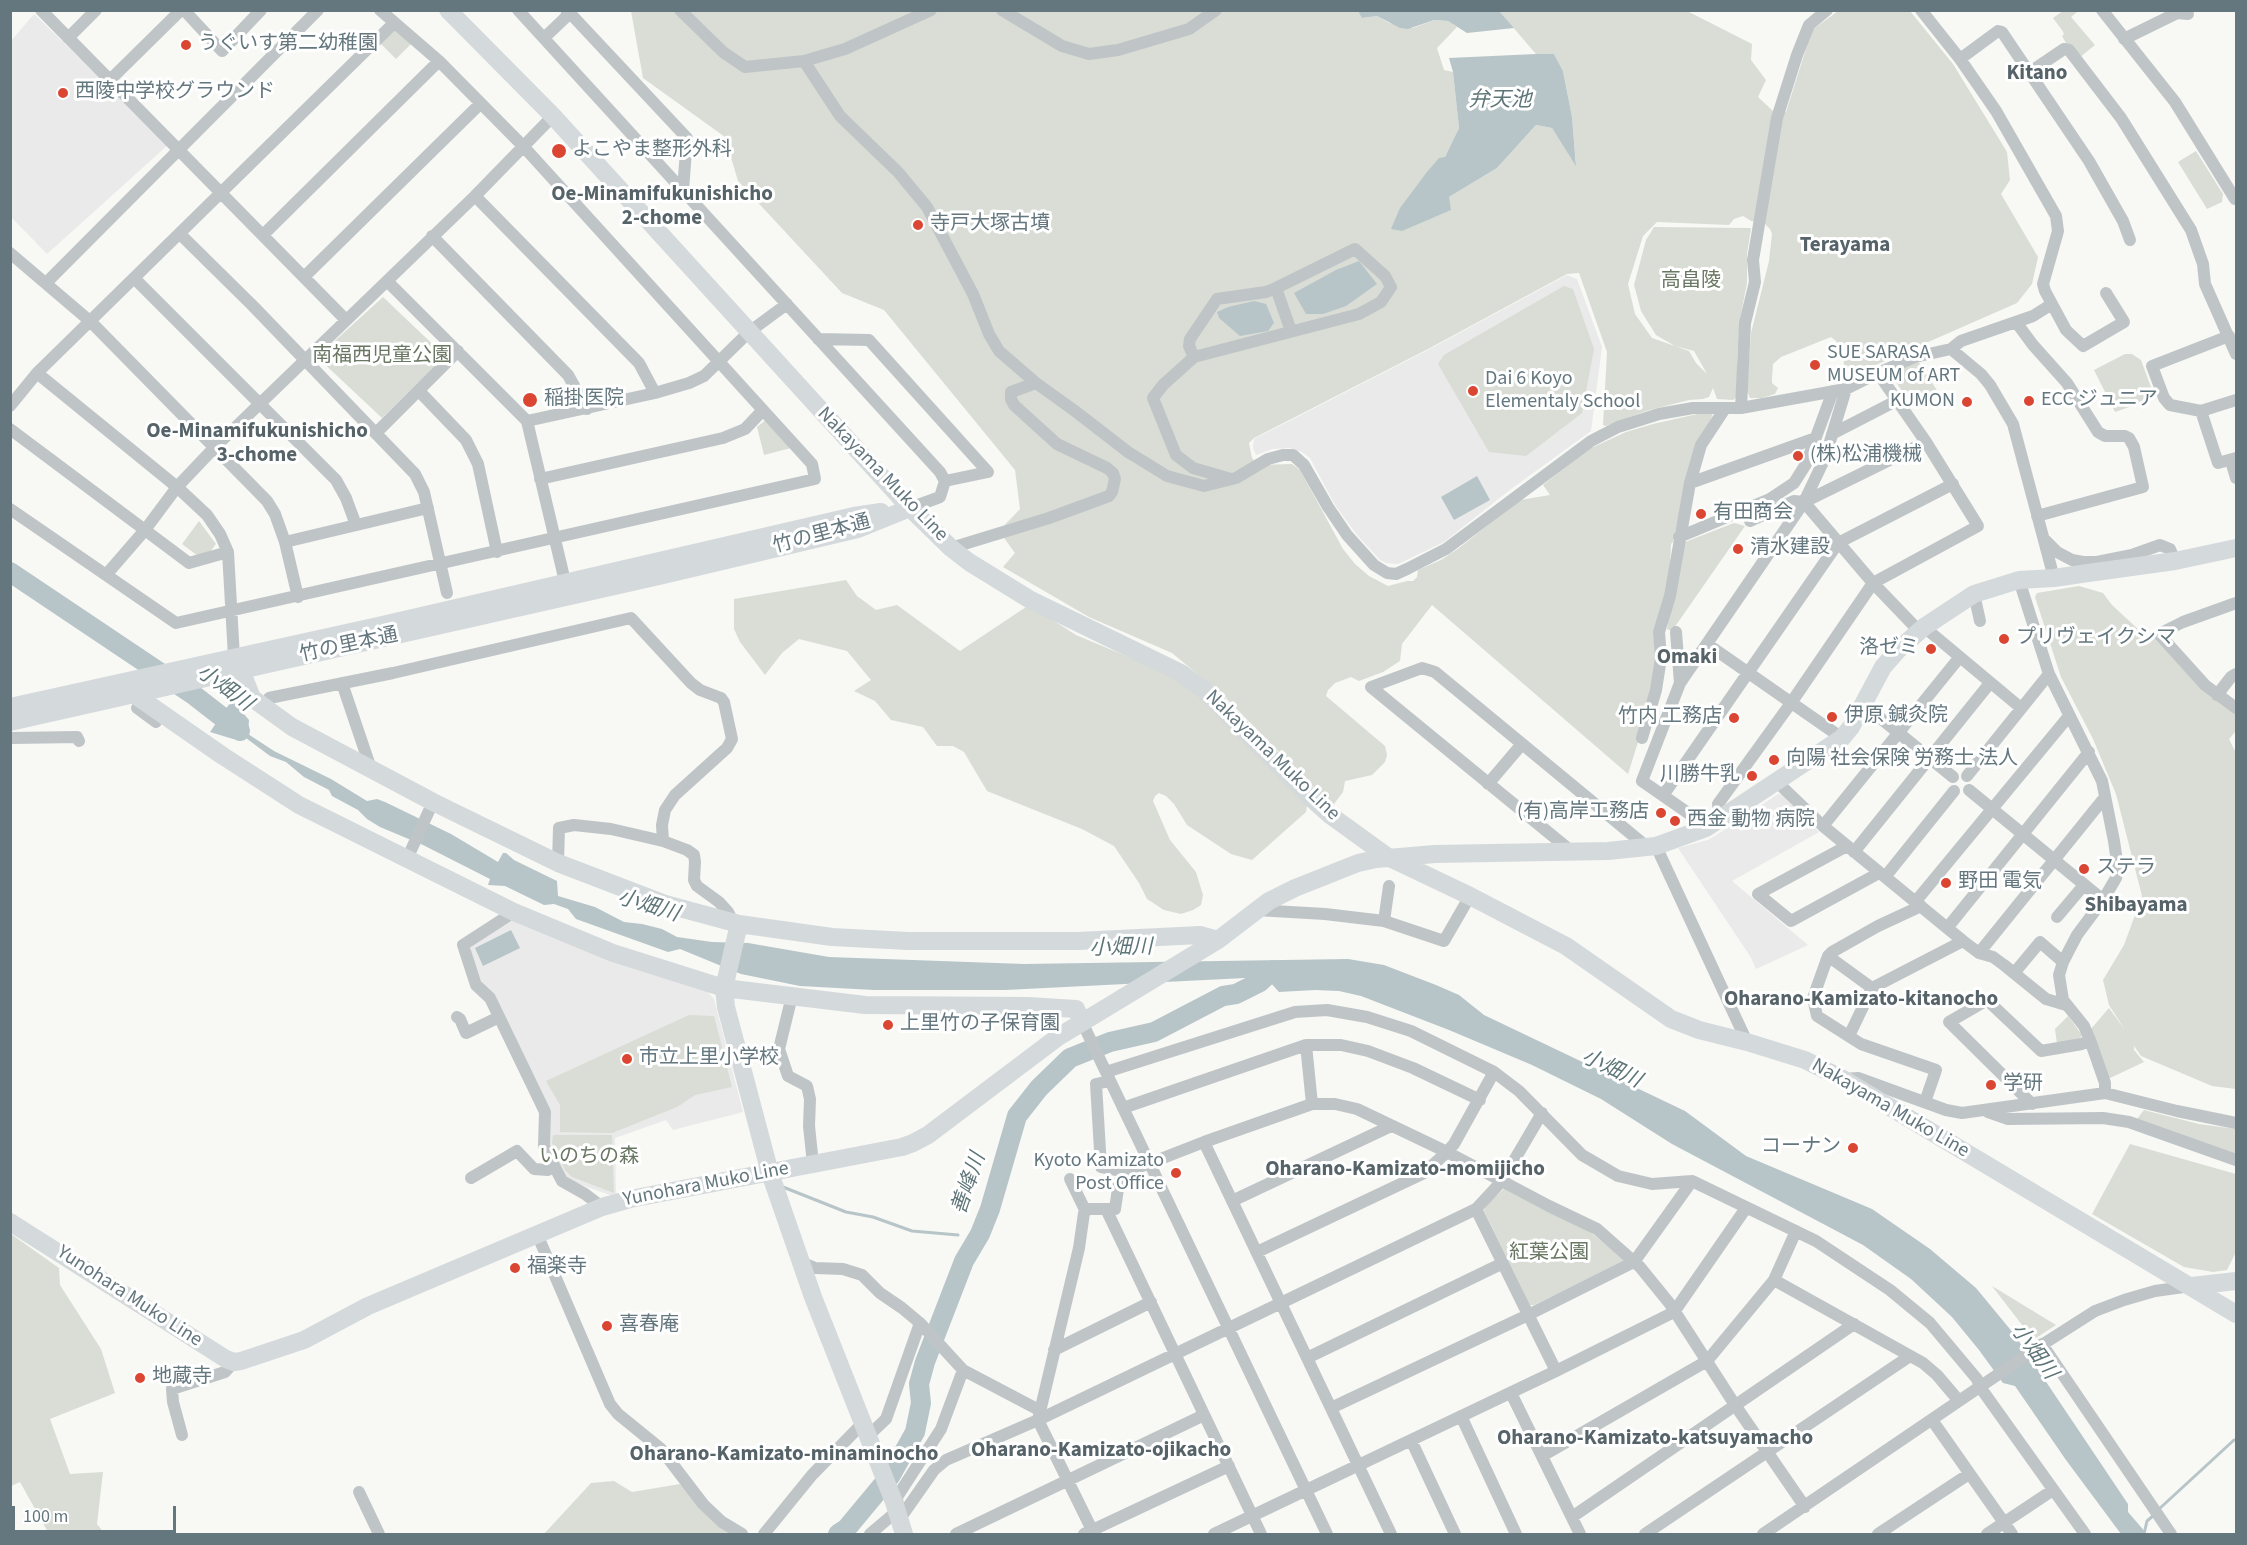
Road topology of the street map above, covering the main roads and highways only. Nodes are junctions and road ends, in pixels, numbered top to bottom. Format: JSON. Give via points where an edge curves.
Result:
{"nodes":[{"id":1,"x":448,"y":10,"type":"edge"},
{"id":2,"x":910,"y":508,"type":"junction"},
{"id":3,"x":2236,"y":548,"type":"edge"},
{"id":4,"x":231,"y":665,"type":"junction"},
{"id":5,"x":137,"y":700,"type":"junction"},
{"id":6,"x":10,"y":707,"type":"edge"},
{"id":7,"x":11,"y":733,"type":"edge"},
{"id":8,"x":1388,"y":857,"type":"junction"},
{"id":9,"x":736,"y":923,"type":"junction"},
{"id":10,"x":1218,"y":940,"type":"junction"},
{"id":11,"x":724,"y":988,"type":"junction"},
{"id":12,"x":1082,"y":1023,"type":"junction"},
{"id":13,"x":770,"y":1173,"type":"junction"},
{"id":14,"x":10,"y":1222,"type":"edge"},
{"id":15,"x":2236,"y":1281,"type":"edge"},
{"id":16,"x":2192,"y":1286,"type":"junction"},
{"id":17,"x":2236,"y":1314,"type":"edge"},
{"id":18,"x":898,"y":1517,"type":"edge"}],
"edges":[{"from":1,"to":2,"type":"main road","name":"Nakayama Muko Line","via":[[553,116]]},
{"from":2,"to":4,"type":"main road","name":"竹の里本通","via":[[858,529]]},
{"from":2,"to":8,"type":"main road","name":"Nakayama Muko Line","via":[[969,562],[1029,599],[1181,673],[1204,690],[1330,815]]},
{"from":3,"to":8,"type":"main road","name":"Yunohara Muko Line","via":[[2175,561],[2019,580],[1974,594],[1922,629],[1883,667],[1842,738],[1713,824],[1652,846],[1608,851]]},
{"from":4,"to":5,"type":"main road","name":"竹の里本通"},
{"from":4,"to":6,"type":"main road","name":"竹の里本通","via":[[117,683]]},
{"from":4,"to":9,"type":"main road","via":[[252,698],[292,727],[434,802],[558,863],[665,904]]},
{"from":5,"to":7,"type":"main road","name":"竹の里本通"},
{"from":5,"to":11,"type":"main road","via":[[277,792],[514,912],[613,953]]},
{"from":8,"to":10,"type":"main road","name":"Yunohara Muko Line","via":[[1367,860],[1281,894]]},
{"from":8,"to":16,"type":"main road","name":"Nakayama Muko Line","via":[[1566,946],[1671,1019],[1805,1060],[1843,1079]]},
{"from":9,"to":10,"type":"main road","via":[[832,937],[908,941],[1200,935]]},
{"from":9,"to":11,"type":"main road"},
{"from":10,"to":12,"type":"main road","name":"Yunohara Muko Line"},
{"from":11,"to":12,"type":"main road","via":[[865,1005],[1076,1009]]},
{"from":11,"to":13,"type":"main road"},
{"from":12,"to":13,"type":"main road","name":"Yunohara Muko Line","via":[[921,1140]]},
{"from":13,"to":14,"type":"main road","name":"Yunohara Muko Line","via":[[602,1207],[368,1306],[304,1340],[234,1362]]},
{"from":13,"to":18,"type":"main road"},
{"from":15,"to":16,"type":"main road"},
{"from":16,"to":17,"type":"main road","name":"Nakayama Muko Line"}]}
